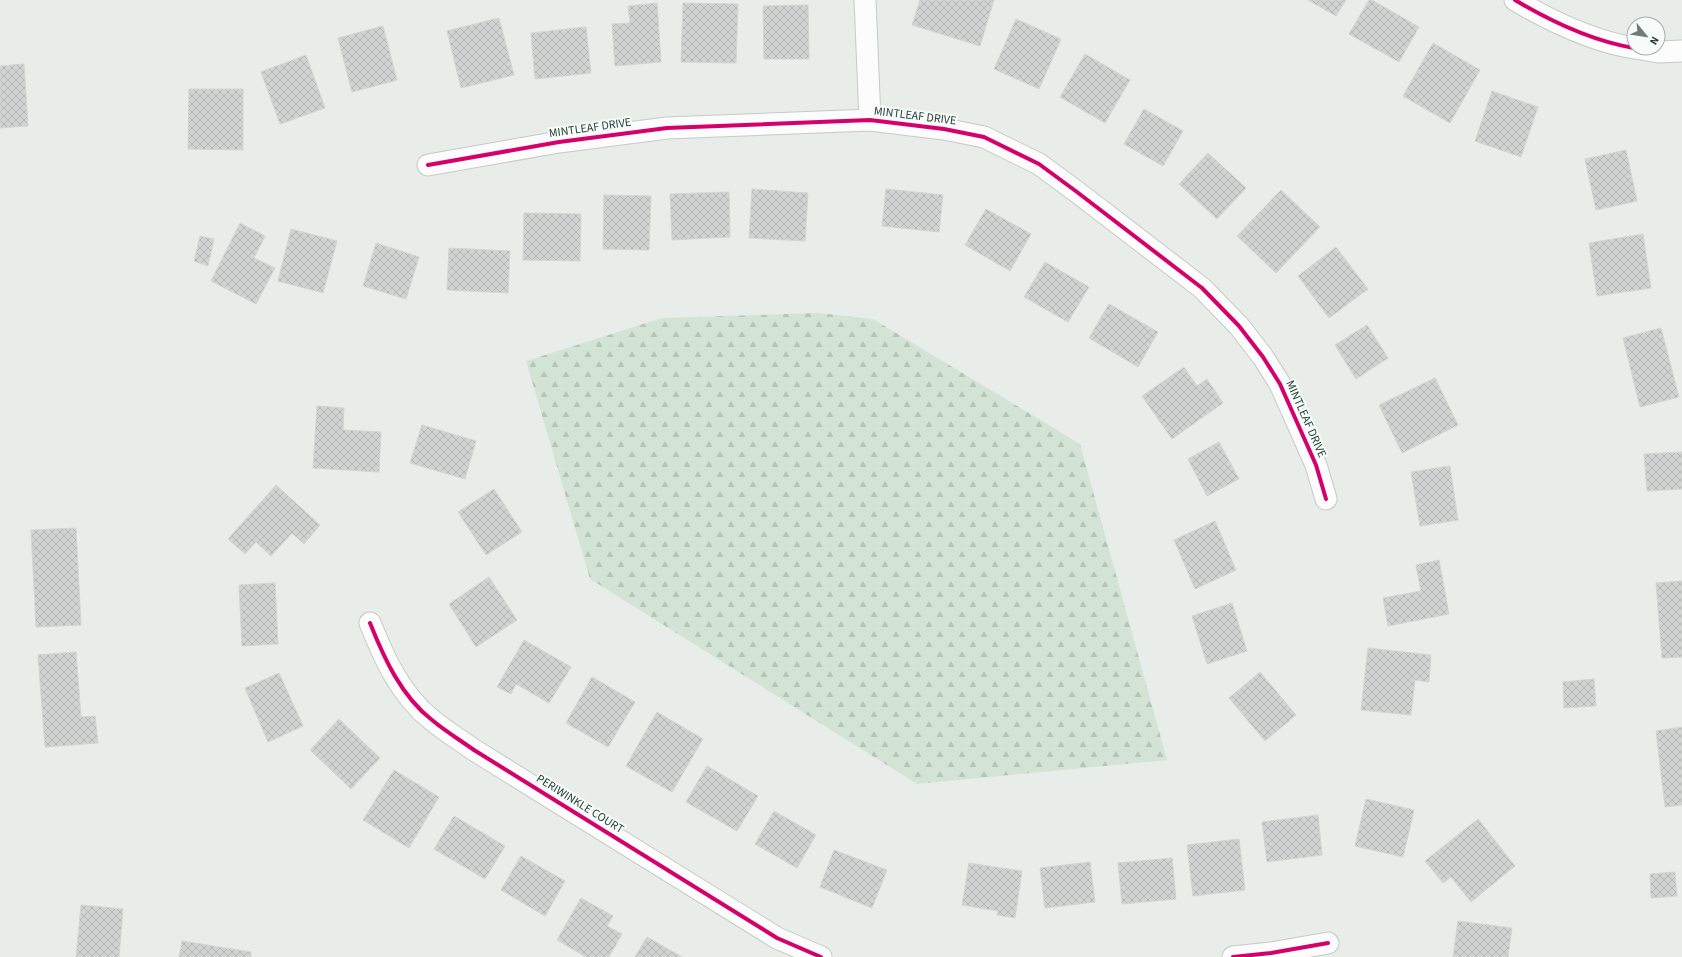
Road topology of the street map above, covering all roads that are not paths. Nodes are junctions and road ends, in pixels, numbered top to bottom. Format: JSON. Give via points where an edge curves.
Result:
{"nodes":[{"id":1,"x":865,"y":0,"type":"edge"},
{"id":2,"x":1515,"y":0,"type":"edge"},
{"id":3,"x":1626,"y":46,"type":"edge"},
{"id":4,"x":1682,"y":51,"type":"edge"},
{"id":5,"x":1666,"y":52,"type":"edge"},
{"id":6,"x":870,"y":120,"type":"junction"},
{"id":7,"x":428,"y":165,"type":"dead end"},
{"id":8,"x":1326,"y":498,"type":"dead end"},
{"id":9,"x":370,"y":623,"type":"dead end"},
{"id":10,"x":1328,"y":943,"type":"dead end"},
{"id":11,"x":821,"y":957,"type":"edge"},
{"id":12,"x":1233,"y":957,"type":"edge"}],
"edges":[{"from":1,"to":6,"type":"street"},
{"from":2,"to":3,"type":"street","via":[[1589,37]]},
{"from":4,"to":5,"type":"street"},
{"from":6,"to":7,"type":"street","name":"MINTLEAF DRIVE","via":[[667,128],[559,142]]},
{"from":6,"to":8,"type":"street","name":"MINTLEAF DRIVE","via":[[944,129],[984,137],[1008,148],[1039,164],[1202,288],[1240,326],[1280,384],[1313,459]]},
{"from":9,"to":11,"type":"street","name":"PERIWINKLE COURT","via":[[384,657],[409,698],[431,720],[474,750],[777,938]]},
{"from":10,"to":12,"type":"street"}]}
